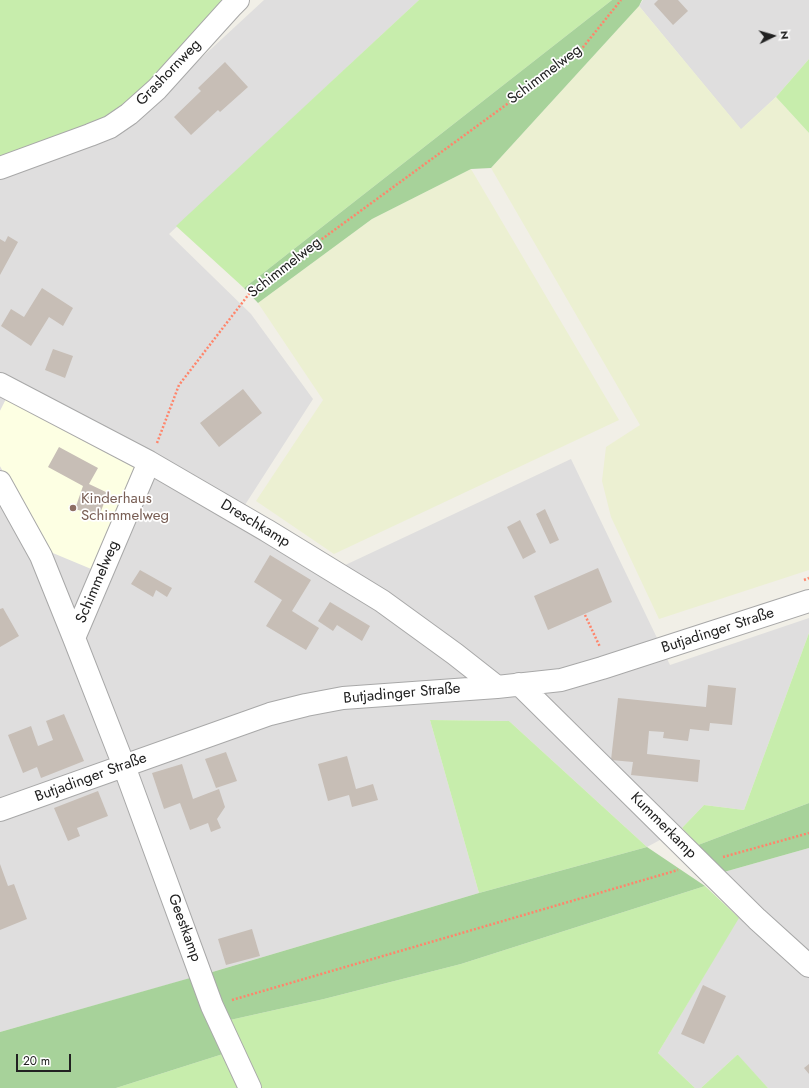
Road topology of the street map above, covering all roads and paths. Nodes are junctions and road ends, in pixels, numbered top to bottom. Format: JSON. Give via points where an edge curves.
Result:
{"nodes":[{"id":1,"x":238,"y":0,"type":"edge"},
{"id":2,"x":621,"y":0,"type":"edge"},
{"id":3,"x":0,"y":168,"type":"edge"},
{"id":4,"x":0,"y":384,"type":"edge"},
{"id":5,"x":149,"y":462,"type":"junction"},
{"id":6,"x":0,"y":482,"type":"edge"},
{"id":7,"x":809,"y":601,"type":"edge"},
{"id":8,"x":585,"y":615,"type":"dead end"},
{"id":9,"x":74,"y":638,"type":"junction"},
{"id":10,"x":600,"y":648,"type":"dead end"},
{"id":11,"x":519,"y":684,"type":"junction"},
{"id":12,"x":497,"y":687,"type":"junction"},
{"id":13,"x":124,"y":766,"type":"junction"},
{"id":14,"x":0,"y":810,"type":"edge"},
{"id":15,"x":809,"y":833,"type":"edge"},
{"id":16,"x":701,"y":863,"type":"junction"},
{"id":17,"x":809,"y":966,"type":"edge"},
{"id":18,"x":212,"y":1006,"type":"junction"},
{"id":19,"x":250,"y":1088,"type":"edge"}],
"edges":[{"from":1,"to":3,"type":"street","name":"Grashornweg","via":[[157,89],[129,114],[110,127]]},
{"from":2,"to":5,"type":"path","name":"Schimmelweg","via":[[580,51],[252,290],[179,384]]},
{"from":4,"to":5,"type":"street","name":"Dreschkamp"},
{"from":5,"to":9,"type":"street","name":"Schimmelweg"},
{"from":5,"to":12,"type":"street","name":"Dreschkamp","via":[[382,601]]},
{"from":6,"to":9,"type":"street","name":"Geestkamp","via":[[41,556]]},
{"from":7,"to":11,"type":"street","name":"Butjadinger Straße","via":[[561,680]]},
{"from":8,"to":10,"type":"path"},
{"from":9,"to":13,"type":"street","name":"Geestkamp"},
{"from":11,"to":12,"type":"street","name":"Butjadinger Straße"},
{"from":11,"to":16,"type":"street","name":"Kummerkamp"},
{"from":12,"to":13,"type":"street","name":"Butjadinger Straße","via":[[343,698],[306,705],[270,714]]},
{"from":13,"to":14,"type":"street","name":"Butjadinger Straße"},
{"from":13,"to":18,"type":"street","name":"Geestkamp"},
{"from":15,"to":16,"type":"path"},
{"from":16,"to":17,"type":"street","name":"Kummerkamp"},
{"from":16,"to":18,"type":"path"},
{"from":18,"to":19,"type":"street","name":"Geestkamp"}]}
